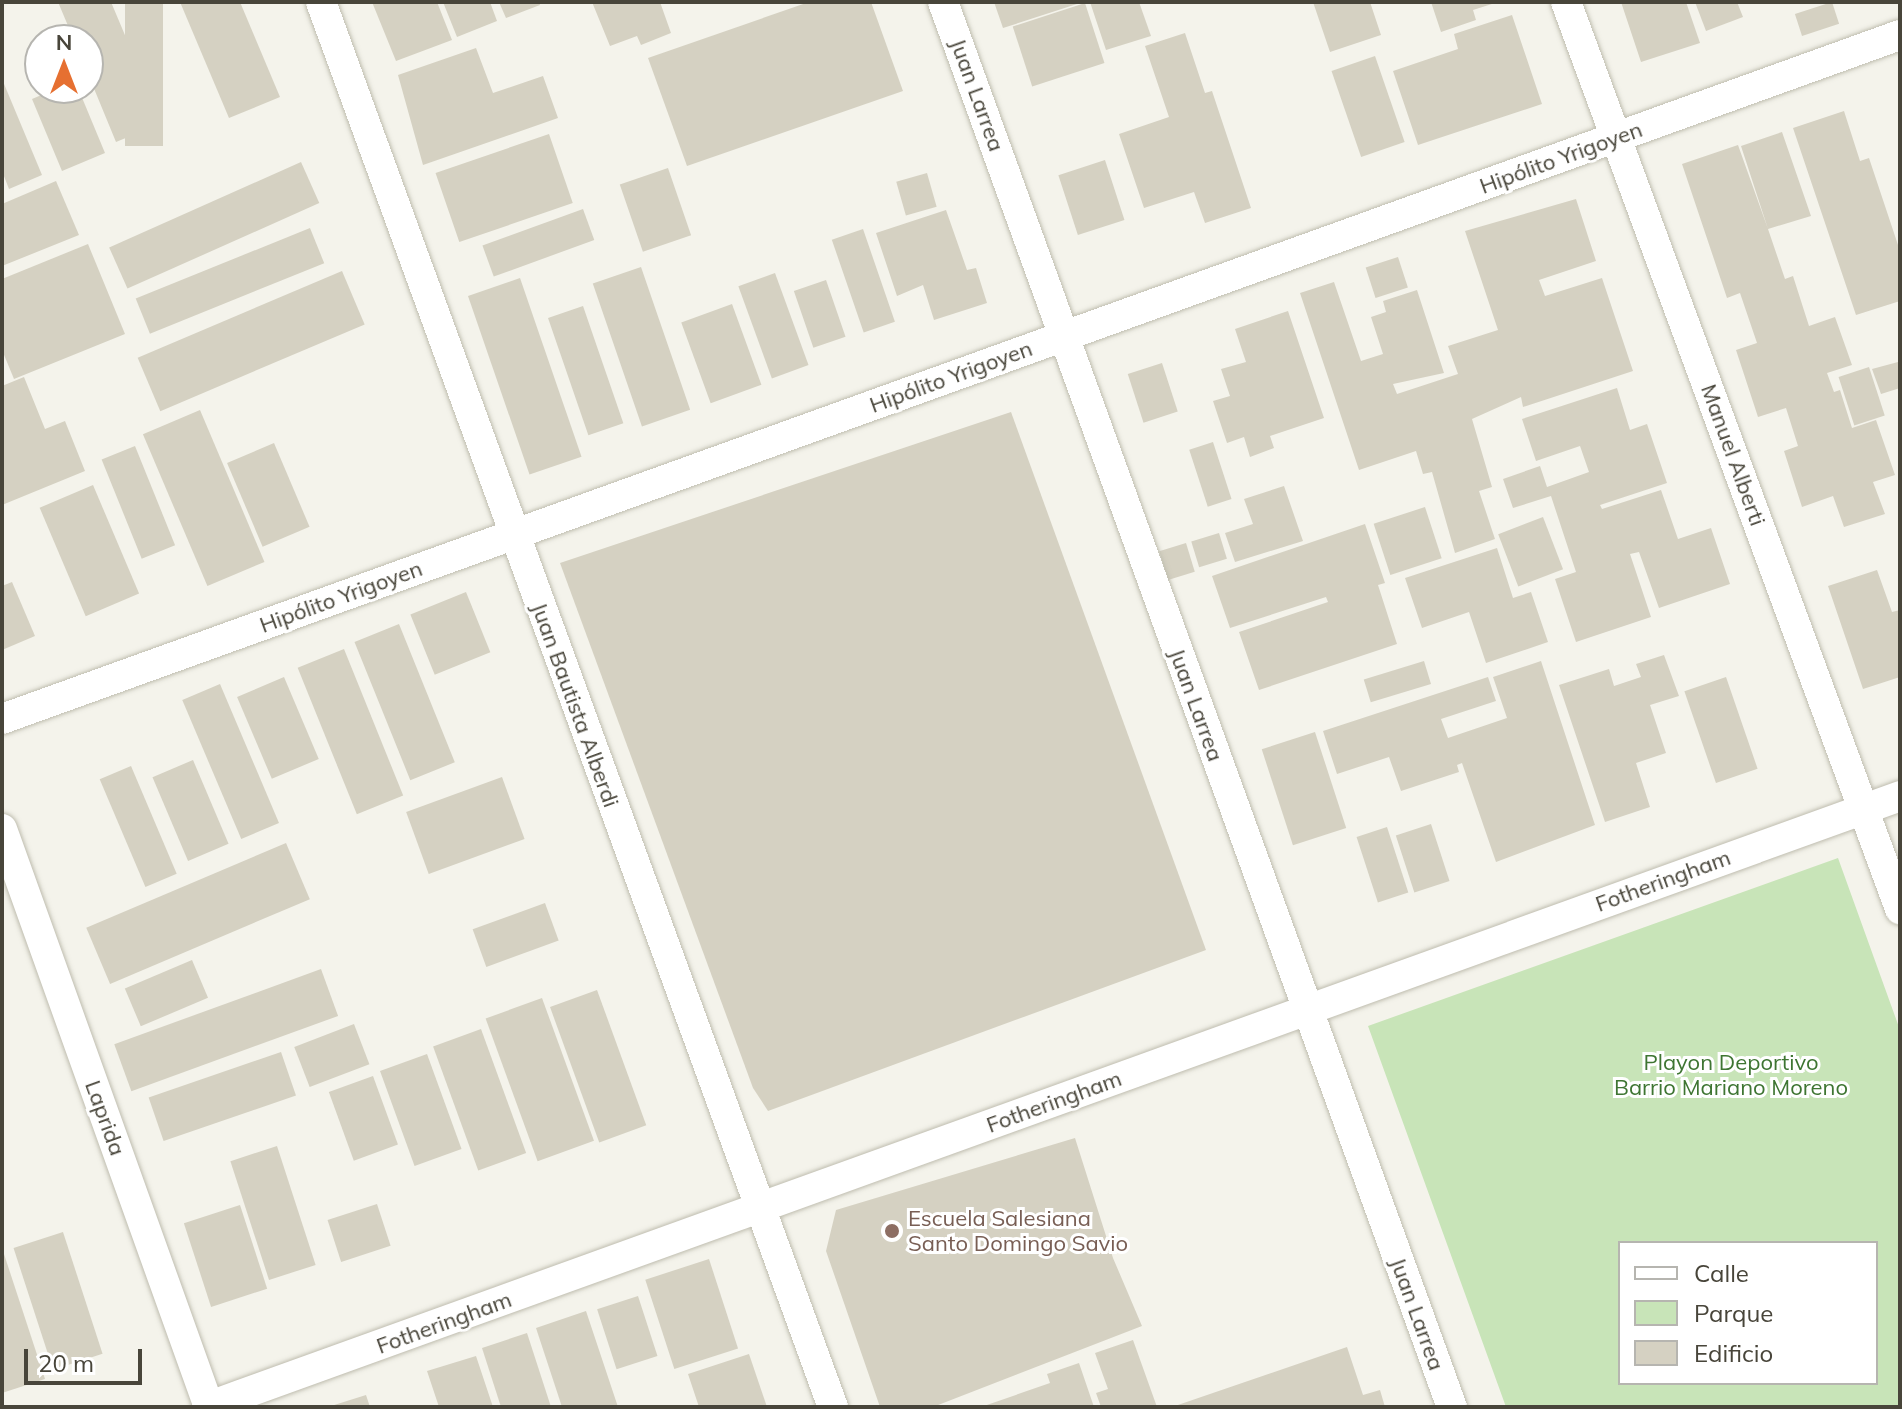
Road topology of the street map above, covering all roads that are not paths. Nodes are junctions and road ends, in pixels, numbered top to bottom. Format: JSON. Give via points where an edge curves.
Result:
{"nodes":[{"id":1,"x":321,"y":2,"type":"edge"},
{"id":2,"x":943,"y":2,"type":"edge"},
{"id":3,"x":1566,"y":2,"type":"edge"},
{"id":4,"x":1900,"y":35,"type":"edge"},
{"id":5,"x":1614,"y":138,"type":"junction"},
{"id":6,"x":1065,"y":336,"type":"junction"},
{"id":7,"x":512,"y":535,"type":"junction"},
{"id":8,"x":2,"y":719,"type":"edge"},
{"id":9,"x":1900,"y":796,"type":"edge"},
{"id":10,"x":1865,"y":809,"type":"junction"},
{"id":11,"x":2,"y":829,"type":"edge"},
{"id":12,"x":1900,"y":909,"type":"edge"},
{"id":13,"x":1304,"y":1010,"type":"junction"},
{"id":14,"x":763,"y":1210,"type":"junction"},
{"id":15,"x":208,"y":1407,"type":"edge"},
{"id":16,"x":833,"y":1407,"type":"edge"},
{"id":17,"x":1452,"y":1407,"type":"edge"}],
"edges":[{"from":1,"to":7,"type":"street","name":"Juan Bautista Alberdi"},
{"from":2,"to":6,"type":"street","name":"Juan Larrea"},
{"from":3,"to":5,"type":"street","name":"Manuel Alberti"},
{"from":4,"to":5,"type":"street","name":"Hipólito Yrigoyen"},
{"from":5,"to":6,"type":"street","name":"Hipólito Yrigoyen"},
{"from":5,"to":10,"type":"street","name":"Manuel Alberti"},
{"from":6,"to":7,"type":"street","name":"Hipólito Yrigoyen"},
{"from":6,"to":13,"type":"street","name":"Juan Larrea"},
{"from":7,"to":8,"type":"street","name":"Hipólito Yrigoyen"},
{"from":7,"to":14,"type":"street","name":"Juan Bautista Alberdi"},
{"from":9,"to":10,"type":"street","name":"Fotheringham"},
{"from":10,"to":12,"type":"street","name":"Manuel Alberti"},
{"from":10,"to":13,"type":"street","name":"Fotheringham"},
{"from":11,"to":15,"type":"street","name":"Laprida"},
{"from":13,"to":14,"type":"street","name":"Fotheringham"},
{"from":13,"to":17,"type":"street","name":"Juan Larrea"},
{"from":14,"to":15,"type":"street","name":"Fotheringham"},
{"from":14,"to":16,"type":"street","name":"Juan Bautista Alberdi"}]}
